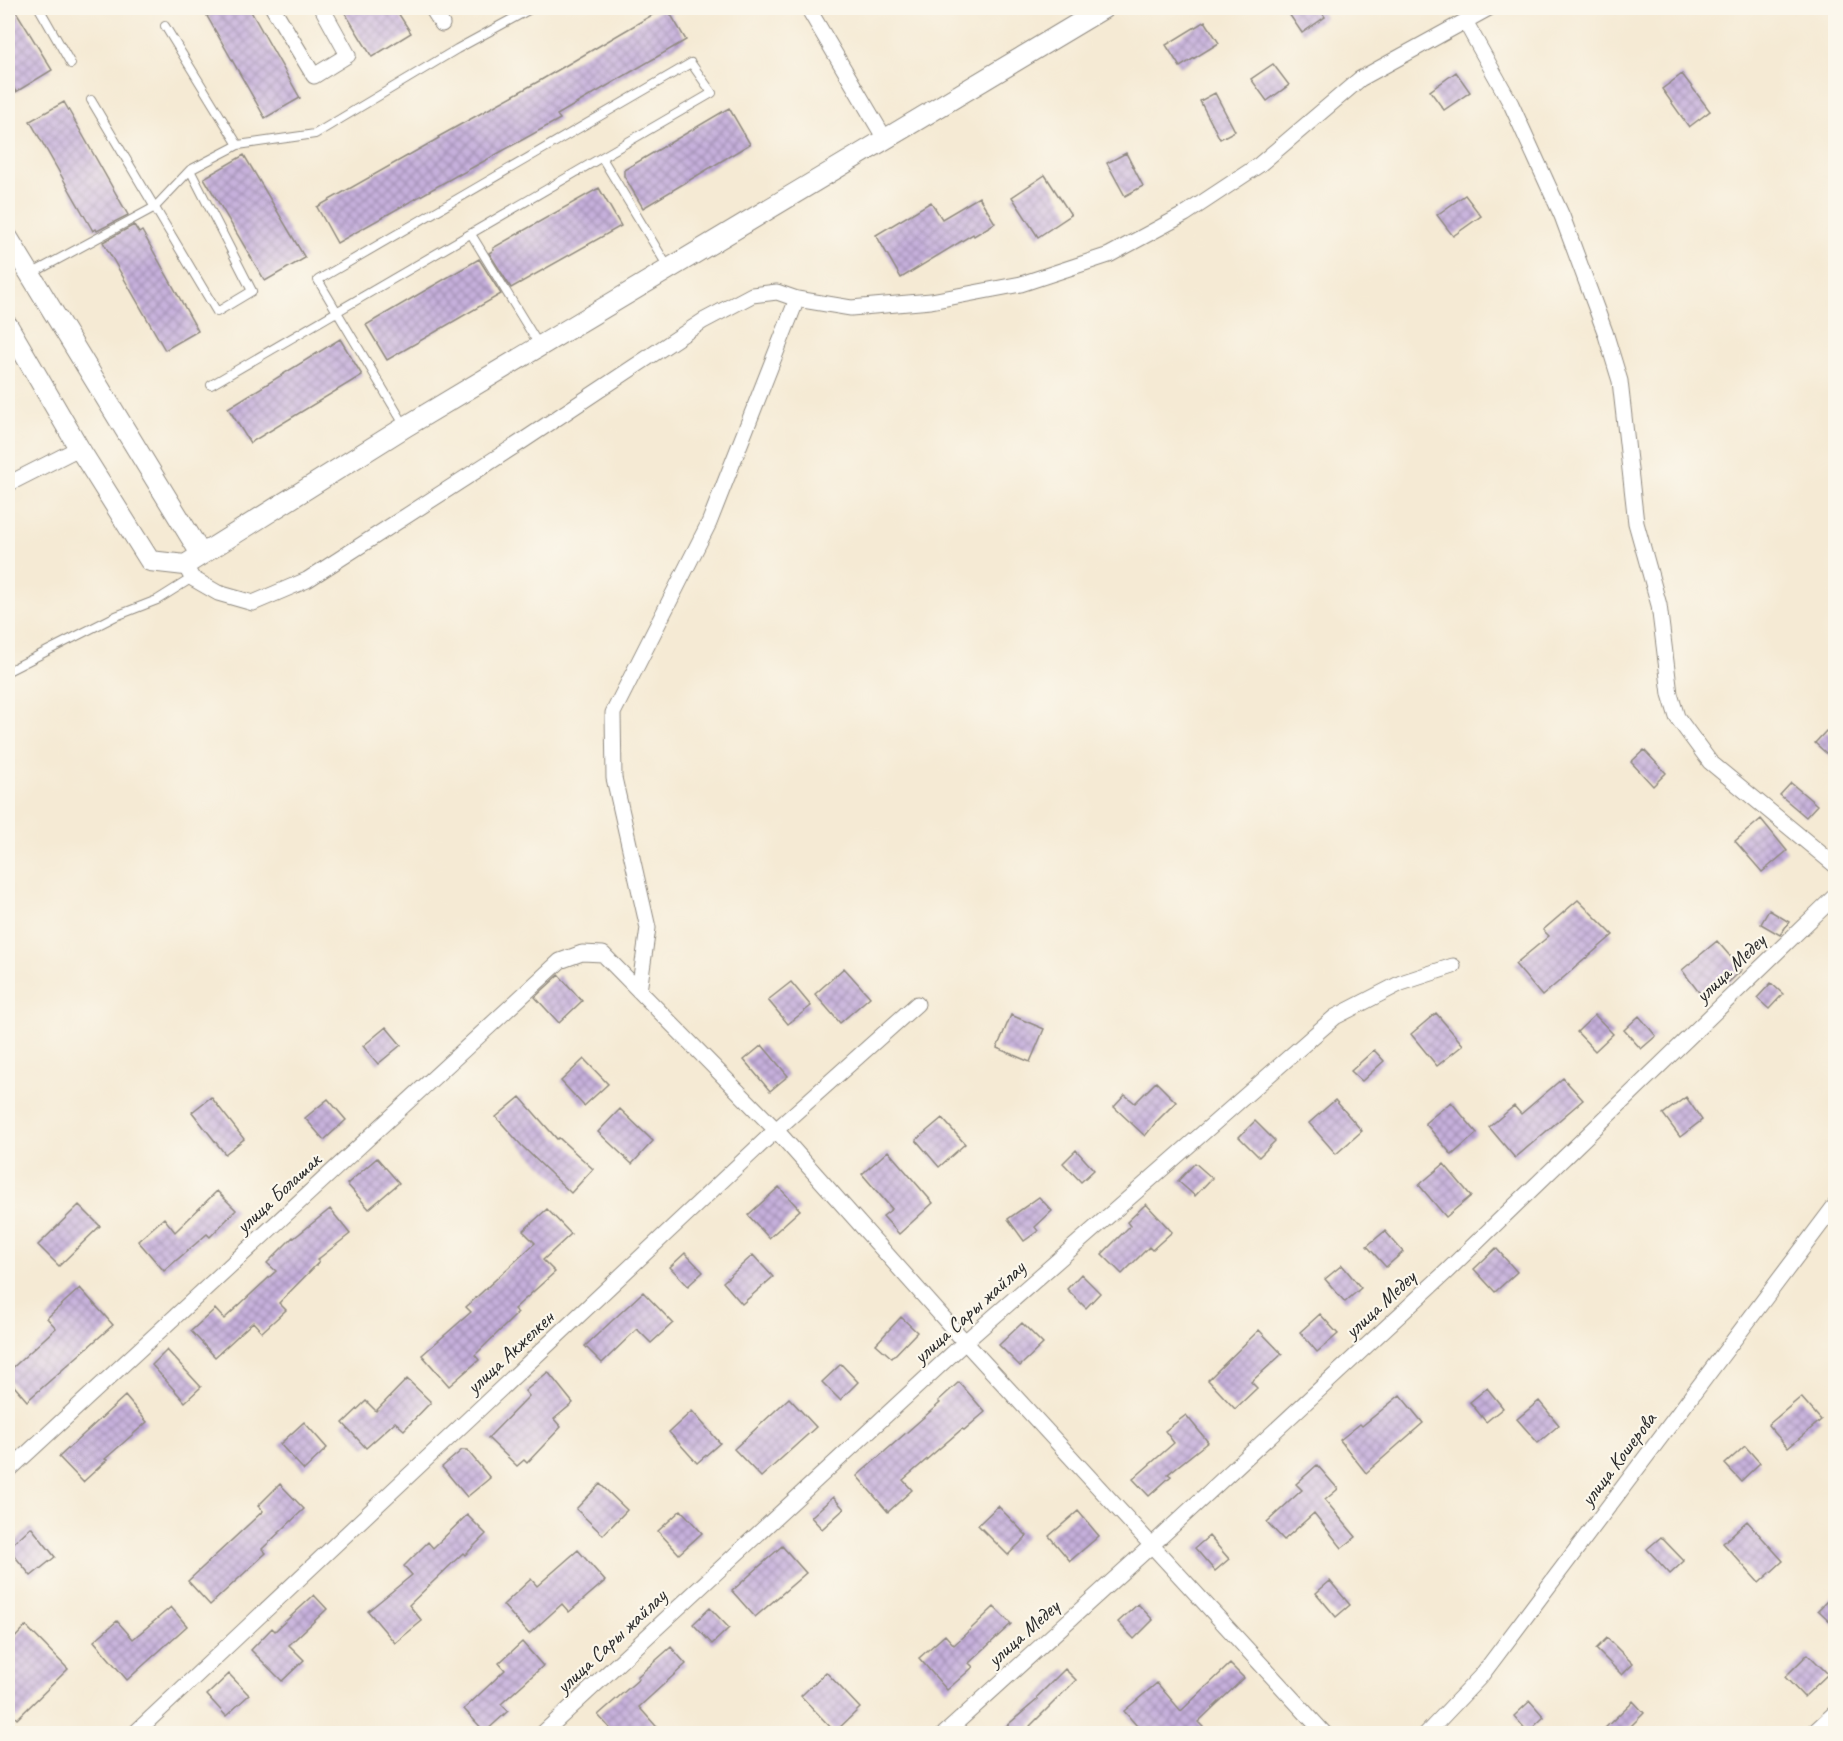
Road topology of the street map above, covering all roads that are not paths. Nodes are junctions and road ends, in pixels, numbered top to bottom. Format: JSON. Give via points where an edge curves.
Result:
{"nodes":[{"id":1,"x":39,"y":8,"type":"edge"},
{"id":2,"x":273,"y":8,"type":"edge"},
{"id":3,"x":322,"y":8,"type":"edge"},
{"id":4,"x":432,"y":8,"type":"edge"},
{"id":5,"x":532,"y":8,"type":"edge"},
{"id":6,"x":808,"y":8,"type":"edge"},
{"id":7,"x":1104,"y":8,"type":"edge"},
{"id":8,"x":1490,"y":8,"type":"edge"},
{"id":9,"x":1465,"y":21,"type":"junction"},
{"id":10,"x":442,"y":24,"type":"dead end"},
{"id":11,"x":165,"y":26,"type":"dead end"},
{"id":12,"x":71,"y":64,"type":"dead end"},
{"id":13,"x":91,"y":100,"type":"dead end"},
{"id":14,"x":885,"y":139,"type":"junction"},
{"id":15,"x":238,"y":145,"type":"junction"},
{"id":16,"x":602,"y":158,"type":"junction"},
{"id":17,"x":190,"y":170,"type":"junction"},
{"id":18,"x":155,"y":207,"type":"junction"},
{"id":19,"x":471,"y":234,"type":"junction"},
{"id":20,"x":8,"y":238,"type":"edge"},
{"id":21,"x":669,"y":269,"type":"junction"},
{"id":22,"x":30,"y":274,"type":"junction"},
{"id":23,"x":797,"y":299,"type":"junction"},
{"id":24,"x":336,"y":312,"type":"junction"},
{"id":25,"x":8,"y":326,"type":"edge"},
{"id":26,"x":540,"y":346,"type":"junction"},
{"id":27,"x":211,"y":385,"type":"dead end"},
{"id":28,"x":405,"y":428,"type":"junction"},
{"id":29,"x":79,"y":447,"type":"junction"},
{"id":30,"x":8,"y":484,"type":"edge"},
{"id":31,"x":201,"y":554,"type":"junction"},
{"id":32,"x":188,"y":572,"type":"junction"},
{"id":33,"x":8,"y":671,"type":"edge"},
{"id":34,"x":1836,"y":866,"type":"edge"},
{"id":35,"x":1836,"y":896,"type":"edge"},
{"id":36,"x":1453,"y":966,"type":"dead end"},
{"id":37,"x":639,"y":991,"type":"junction"},
{"id":38,"x":918,"y":1004,"type":"dead end"},
{"id":39,"x":776,"y":1130,"type":"junction"},
{"id":40,"x":1836,"y":1204,"type":"edge"},
{"id":41,"x":965,"y":1342,"type":"junction"},
{"id":42,"x":8,"y":1471,"type":"edge"},
{"id":43,"x":1152,"y":1545,"type":"junction"},
{"id":44,"x":1836,"y":1712,"type":"edge"},
{"id":45,"x":134,"y":1734,"type":"edge"},
{"id":46,"x":542,"y":1734,"type":"edge"},
{"id":47,"x":944,"y":1734,"type":"edge"},
{"id":48,"x":1325,"y":1734,"type":"edge"},
{"id":49,"x":1426,"y":1734,"type":"edge"},
{"id":50,"x":1812,"y":1734,"type":"edge"}],
"edges":[{"from":1,"to":12,"type":"lane"},
{"from":2,"to":3,"type":"street","via":[[314,76],[348,55]]},
{"from":4,"to":10,"type":"street"},
{"from":5,"to":15,"type":"lane","via":[[315,134]]},
{"from":6,"to":14,"type":"street"},
{"from":7,"to":14,"type":"street"},
{"from":8,"to":9,"type":"street"},
{"from":9,"to":23,"type":"street","via":[[1360,79],[1259,165],[1185,214],[1109,255],[1021,285],[931,301],[851,308]]},
{"from":9,"to":34,"type":"street","via":[[1511,104],[1562,216],[1620,381],[1636,523],[1659,605],[1670,694],[1677,717],[1710,762]]},
{"from":11,"to":15,"type":"lane"},
{"from":13,"to":18,"type":"lane"},
{"from":14,"to":21,"type":"street"},
{"from":15,"to":17,"type":"lane"},
{"from":16,"to":19,"type":"lane"},
{"from":16,"to":21,"type":"lane"},
{"from":16,"to":24,"type":"lane","via":[[712,93],[691,63],[318,280]]},
{"from":17,"to":18,"type":"lane"},
{"from":17,"to":18,"type":"lane","via":[[252,291],[217,312]]},
{"from":18,"to":22,"type":"lane"},
{"from":19,"to":24,"type":"lane"},
{"from":19,"to":26,"type":"lane"},
{"from":20,"to":22,"type":"street"},
{"from":21,"to":26,"type":"street"},
{"from":22,"to":31,"type":"street"},
{"from":23,"to":32,"type":"street","via":[[777,292],[752,295],[703,321],[307,580],[254,603],[218,593]]},
{"from":23,"to":37,"type":"street","via":[[709,523],[613,713],[614,778],[648,928]]},
{"from":24,"to":27,"type":"lane"},
{"from":24,"to":28,"type":"lane"},
{"from":25,"to":29,"type":"street"},
{"from":26,"to":28,"type":"street"},
{"from":28,"to":31,"type":"street"},
{"from":29,"to":30,"type":"street"},
{"from":29,"to":32,"type":"street","via":[[150,561]]},
{"from":31,"to":32,"type":"street"},
{"from":32,"to":33,"type":"lane","via":[[157,600],[116,616]]},
{"from":35,"to":43,"type":"street","name":"улица Медеу","via":[[1446,1272]]},
{"from":36,"to":41,"type":"street","name":"улица Сары жайлау","via":[[1401,983],[1335,1017]]},
{"from":37,"to":39,"type":"street"},
{"from":37,"to":42,"type":"street","name":"улица Болашак","via":[[603,954],[582,953],[560,961]]},
{"from":38,"to":39,"type":"street","name":"улица Акжелкен"},
{"from":39,"to":41,"type":"street"},
{"from":39,"to":45,"type":"street","name":"улица Акжелкен"},
{"from":40,"to":49,"type":"street","name":"улица Кошерова","via":[[1481,1676]]},
{"from":41,"to":43,"type":"street"},
{"from":41,"to":46,"type":"street","name":"улица Сары жайлау"},
{"from":43,"to":47,"type":"street","name":"улица Медеу"},
{"from":43,"to":48,"type":"street"},
{"from":44,"to":50,"type":"street"}]}
